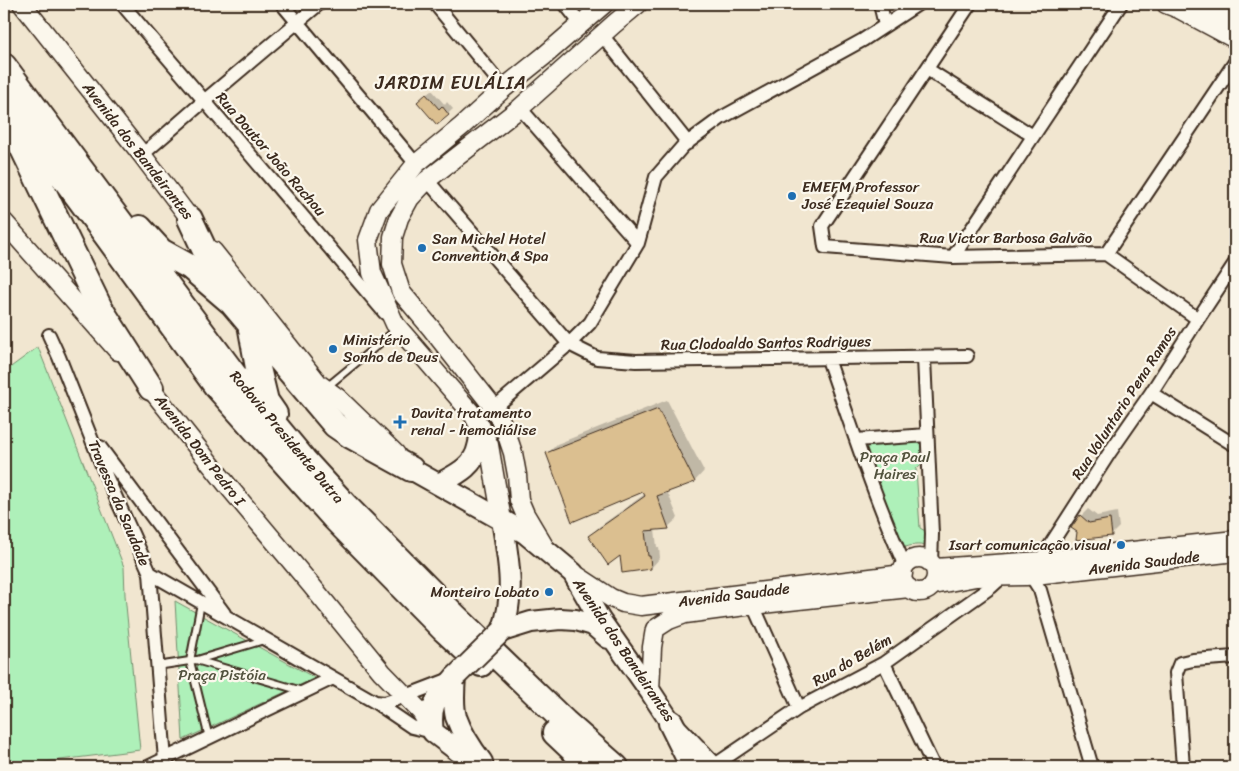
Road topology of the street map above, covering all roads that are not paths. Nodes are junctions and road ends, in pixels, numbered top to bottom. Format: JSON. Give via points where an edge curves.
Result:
{"nodes":[{"id":1,"x":22,"y":4,"type":"edge"},
{"id":2,"x":122,"y":4,"type":"edge"},
{"id":3,"x":282,"y":4,"type":"edge"},
{"id":4,"x":319,"y":4,"type":"edge"},
{"id":5,"x":436,"y":4,"type":"edge"},
{"id":6,"x":564,"y":4,"type":"edge"},
{"id":7,"x":604,"y":4,"type":"edge"},
{"id":8,"x":638,"y":4,"type":"edge"},
{"id":9,"x":880,"y":4,"type":"edge"},
{"id":10,"x":918,"y":4,"type":"edge"},
{"id":11,"x":970,"y":4,"type":"edge"},
{"id":12,"x":1121,"y":4,"type":"edge"},
{"id":13,"x":1166,"y":4,"type":"edge"},
{"id":14,"x":1204,"y":4,"type":"edge"},
{"id":15,"x":1235,"y":21,"type":"edge"},
{"id":16,"x":298,"y":22,"type":"junction"},
{"id":17,"x":581,"y":24,"type":"junction"},
{"id":18,"x":885,"y":25,"type":"junction"},
{"id":19,"x":602,"y":35,"type":"junction"},
{"id":20,"x":1235,"y":39,"type":"edge"},
{"id":21,"x":1235,"y":62,"type":"edge"},
{"id":22,"x":4,"y":66,"type":"edge"},
{"id":23,"x":927,"y":69,"type":"junction"},
{"id":24,"x":504,"y":88,"type":"junction"},
{"id":25,"x":4,"y":97,"type":"edge"},
{"id":26,"x":204,"y":101,"type":"junction"},
{"id":27,"x":520,"y":108,"type":"junction"},
{"id":28,"x":4,"y":116,"type":"edge"},
{"id":29,"x":462,"y":126,"type":"junction"},
{"id":30,"x":1033,"y":136,"type":"junction"},
{"id":31,"x":475,"y":142,"type":"junction"},
{"id":32,"x":688,"y":143,"type":"junction"},
{"id":33,"x":65,"y":149,"type":"junction"},
{"id":34,"x":142,"y":155,"type":"junction"},
{"id":35,"x":416,"y":164,"type":"junction"},
{"id":36,"x":426,"y":180,"type":"junction"},
{"id":37,"x":190,"y":219,"type":"joint"},
{"id":38,"x":4,"y":222,"type":"edge"},
{"id":39,"x":638,"y":243,"type":"junction"},
{"id":40,"x":1106,"y":254,"type":"junction"},
{"id":41,"x":953,"y":257,"type":"junction"},
{"id":42,"x":1235,"y":263,"type":"edge"},
{"id":43,"x":245,"y":309,"type":"junction"},
{"id":44,"x":1198,"y":319,"type":"junction"},
{"id":45,"x":396,"y":326,"type":"junction"},
{"id":46,"x":49,"y":335,"type":"dead end"},
{"id":47,"x":438,"y":336,"type":"junction"},
{"id":48,"x":569,"y":344,"type":"junction"},
{"id":49,"x":419,"y":352,"type":"junction"},
{"id":50,"x":967,"y":356,"type":"dead end"},
{"id":51,"x":828,"y":358,"type":"junction"},
{"id":52,"x":924,"y":358,"type":"junction"},
{"id":53,"x":152,"y":388,"type":"junction"},
{"id":54,"x":333,"y":392,"type":"junction"},
{"id":55,"x":1151,"y":393,"type":"junction"},
{"id":56,"x":494,"y":408,"type":"junction"},
{"id":57,"x":480,"y":427,"type":"junction"},
{"id":58,"x":89,"y":433,"type":"junction"},
{"id":59,"x":927,"y":435,"type":"junction"},
{"id":60,"x":856,"y":440,"type":"junction"},
{"id":61,"x":1233,"y":440,"type":"edge"},
{"id":62,"x":304,"y":460,"type":"junction"},
{"id":63,"x":411,"y":469,"type":"junction"},
{"id":64,"x":439,"y":484,"type":"junction"},
{"id":65,"x":502,"y":520,"type":"junction"},
{"id":66,"x":1235,"y":540,"type":"edge"},
{"id":67,"x":547,"y":552,"type":"junction"},
{"id":68,"x":1235,"y":552,"type":"edge"},
{"id":69,"x":1040,"y":561,"type":"junction"},
{"id":70,"x":509,"y":566,"type":"junction"},
{"id":71,"x":933,"y":572,"type":"junction"},
{"id":72,"x":150,"y":573,"type":"junction"},
{"id":73,"x":573,"y":573,"type":"junction"},
{"id":74,"x":906,"y":576,"type":"junction"},
{"id":75,"x":1003,"y":576,"type":"junction"},
{"id":76,"x":1026,"y":576,"type":"junction"},
{"id":77,"x":201,"y":602,"type":"junction"},
{"id":78,"x":753,"y":605,"type":"junction"},
{"id":79,"x":227,"y":617,"type":"junction"},
{"id":80,"x":502,"y":630,"type":"junction"},
{"id":81,"x":265,"y":640,"type":"junction"},
{"id":82,"x":620,"y":648,"type":"junction"},
{"id":83,"x":1235,"y":658,"type":"edge"},
{"id":84,"x":193,"y":661,"type":"junction"},
{"id":85,"x":884,"y":663,"type":"junction"},
{"id":86,"x":157,"y":666,"type":"junction"},
{"id":87,"x":455,"y":677,"type":"junction"},
{"id":88,"x":333,"y":678,"type":"junction"},
{"id":89,"x":650,"y":691,"type":"junction"},
{"id":90,"x":304,"y":692,"type":"junction"},
{"id":91,"x":405,"y":696,"type":"junction"},
{"id":92,"x":375,"y":702,"type":"junction"},
{"id":93,"x":798,"y":708,"type":"junction"},
{"id":94,"x":671,"y":724,"type":"junction"},
{"id":95,"x":433,"y":732,"type":"junction"},
{"id":96,"x":209,"y":738,"type":"junction"},
{"id":97,"x":165,"y":760,"type":"junction"},
{"id":98,"x":148,"y":767,"type":"edge"},
{"id":99,"x":479,"y":767,"type":"edge"},
{"id":100,"x":486,"y":767,"type":"edge"},
{"id":101,"x":591,"y":767,"type":"edge"},
{"id":102,"x":616,"y":767,"type":"edge"},
{"id":103,"x":694,"y":767,"type":"edge"},
{"id":104,"x":713,"y":767,"type":"edge"},
{"id":105,"x":934,"y":767,"type":"edge"},
{"id":106,"x":1092,"y":767,"type":"edge"},
{"id":107,"x":1183,"y":767,"type":"edge"}],
"edges":[{"from":1,"to":34,"type":"main road","name":"Avenida dos Bandeirantes"},
{"from":2,"to":26,"type":"street","name":"Rua Doutor João Rachou"},
{"from":3,"to":16,"type":"street"},
{"from":4,"to":16,"type":"street"},
{"from":5,"to":24,"type":"street"},
{"from":6,"to":17,"type":"street"},
{"from":7,"to":17,"type":"main road"},
{"from":8,"to":19,"type":"main road"},
{"from":9,"to":18,"type":"street"},
{"from":10,"to":18,"type":"street"},
{"from":11,"to":23,"type":"street"},
{"from":12,"to":30,"type":"street"},
{"from":13,"to":20,"type":"main road"},
{"from":14,"to":15,"type":"main road"},
{"from":16,"to":26,"type":"street"},
{"from":16,"to":35,"type":"street"},
{"from":17,"to":24,"type":"main road"},
{"from":18,"to":32,"type":"street","via":[[864,40],[721,118]]},
{"from":19,"to":27,"type":"main road"},
{"from":19,"to":32,"type":"street"},
{"from":21,"to":40,"type":"street"},
{"from":22,"to":33,"type":"highway","name":"Rodovia Presidente Dutra"},
{"from":23,"to":30,"type":"street"},
{"from":23,"to":41,"type":"street","name":"Rua Victor Barbosa Galvão","via":[[822,226],[825,247]]},
{"from":24,"to":29,"type":"main road"},
{"from":25,"to":101,"type":"highway","name":"Rodovia Presidente Dutra","via":[[216,386],[340,524],[444,630]]},
{"from":26,"to":34,"type":"street"},
{"from":26,"to":45,"type":"street","name":"Rua Doutor João Rachou"},
{"from":27,"to":31,"type":"main road"},
{"from":27,"to":39,"type":"street"},
{"from":28,"to":53,"type":"highway","via":[[100,308]]},
{"from":29,"to":31,"type":"main road"},
{"from":29,"to":35,"type":"main road"},
{"from":30,"to":41,"type":"street"},
{"from":31,"to":36,"type":"main road"},
{"from":32,"to":39,"type":"street","via":[[656,177]]},
{"from":33,"to":43,"type":"highway","via":[[161,251],[190,267]]},
{"from":33,"to":62,"type":"highway","name":"Rodovia Presidente Dutra","via":[[244,389]]},
{"from":34,"to":37,"type":"main road","name":"Avenida dos Bandeirantes"},
{"from":35,"to":45,"type":"main road","via":[[379,210],[368,240],[372,273]]},
{"from":36,"to":47,"type":"main road","via":[[410,198],[399,218],[393,237],[392,264],[401,292]]},
{"from":36,"to":48,"type":"street"},
{"from":37,"to":43,"type":"highway","via":[[214,270]]},
{"from":38,"to":53,"type":"main road","name":"Avenida Dom Pedro I"},
{"from":39,"to":48,"type":"street","via":[[590,323]]},
{"from":40,"to":41,"type":"street","name":"Rua Victor Barbosa Galvão"},
{"from":40,"to":44,"type":"street","name":"Rua Victor Barbosa Galvão"},
{"from":42,"to":44,"type":"street","name":"Rua Voluntario Pena Ramos"},
{"from":43,"to":54,"type":"main road","name":"Avenida dos Bandeirantes","via":[[319,384]]},
{"from":43,"to":62,"type":"highway","via":[[266,401]]},
{"from":43,"to":63,"type":"highway","via":[[335,425]]},
{"from":44,"to":55,"type":"street","name":"Rua Voluntario Pena Ramos"},
{"from":45,"to":49,"type":"main road"},
{"from":45,"to":54,"type":"lane"},
{"from":46,"to":58,"type":"street","name":"Travessa da Saudade"},
{"from":47,"to":49,"type":"main road"},
{"from":47,"to":56,"type":"main road"},
{"from":48,"to":51,"type":"street","name":"Rua Clodoaldo Santos Rodrigues","via":[[597,358],[636,361]]},
{"from":48,"to":56,"type":"street"},
{"from":49,"to":57,"type":"main road"},
{"from":50,"to":52,"type":"street","name":"Rua Clodoaldo Santos Rodrigues"},
{"from":51,"to":52,"type":"street","name":"Rua Clodoaldo Santos Rodrigues"},
{"from":51,"to":60,"type":"street"},
{"from":52,"to":59,"type":"street"},
{"from":53,"to":91,"type":"main road","name":"Avenida Dom Pedro I","via":[[228,486]]},
{"from":54,"to":63,"type":"main road","name":"Avenida dos Bandeirantes"},
{"from":55,"to":61,"type":"street"},
{"from":55,"to":69,"type":"street","name":"Rua Voluntario Pena Ramos"},
{"from":56,"to":67,"type":"main road","via":[[513,453],[519,500]]},
{"from":57,"to":64,"type":"main road","via":[[474,459],[465,470]]},
{"from":57,"to":65,"type":"main road","via":[[489,445]]},
{"from":58,"to":72,"type":"street","name":"Travessa da Saudade"},
{"from":58,"to":79,"type":"street","name":"Travessa da Saudade"},
{"from":59,"to":60,"type":"street"},
{"from":59,"to":71,"type":"street"},
{"from":60,"to":74,"type":"street"},
{"from":62,"to":102,"type":"highway","name":"Rodovia Presidente Dutra","via":[[456,617]]},
{"from":63,"to":64,"type":"main road","name":"Avenida dos Bandeirantes"},
{"from":64,"to":65,"type":"main road","name":"Avenida dos Bandeirantes"},
{"from":65,"to":67,"type":"main road","name":"Avenida dos Bandeirantes","via":[[525,533]]},
{"from":65,"to":70,"type":"main road"},
{"from":66,"to":69,"type":"main road","name":"Avenida Saudade"},
{"from":67,"to":70,"type":"main road","via":[[517,554]]},
{"from":67,"to":73,"type":"main road","name":"Avenida dos Bandeirantes"},
{"from":68,"to":76,"type":"main road","name":"Avenida Saudade"},
{"from":69,"to":71,"type":"main road","name":"Avenida Saudade"},
{"from":70,"to":80,"type":"main road","via":[[510,602]]},
{"from":71,"to":74,"type":"main road","name":"Avenida Saudade","via":[[922,558],[917,558]]},
{"from":71,"to":74,"type":"main road","name":"Avenida Saudade","via":[[924,591],[919,592],[913,590]]},
{"from":71,"to":75,"type":"main road","name":"Avenida Saudade","via":[[976,577]]},
{"from":72,"to":77,"type":"street","name":"Travessa da Saudade"},
{"from":72,"to":86,"type":"street"},
{"from":73,"to":74,"type":"main road","name":"Avenida Saudade","via":[[611,598],[641,606]]},
{"from":73,"to":82,"type":"main road","name":"Avenida dos Bandeirantes"},
{"from":74,"to":78,"type":"main road","name":"Avenida Saudade"},
{"from":75,"to":76,"type":"main road","name":"Avenida Saudade"},
{"from":75,"to":85,"type":"street","name":"Rua do Belém"},
{"from":76,"to":106,"type":"street","via":[[1033,579],[1040,590]]},
{"from":77,"to":79,"type":"street","name":"Travessa da Saudade"},
{"from":77,"to":84,"type":"lane"},
{"from":78,"to":89,"type":"main road","name":"Avenida Saudade","via":[[685,614],[656,628]]},
{"from":78,"to":93,"type":"street"},
{"from":79,"to":81,"type":"street","name":"Travessa da Saudade"},
{"from":80,"to":82,"type":"main road","via":[[531,622],[576,620],[593,626]]},
{"from":80,"to":87,"type":"main road","bridge":true},
{"from":81,"to":84,"type":"lane"},
{"from":81,"to":88,"type":"street","name":"Travessa da Saudade"},
{"from":82,"to":89,"type":"main road","name":"Avenida dos Bandeirantes"},
{"from":83,"to":107,"type":"street","via":[[1180,663],[1176,673]]},
{"from":84,"to":86,"type":"lane"},
{"from":84,"to":90,"type":"lane"},
{"from":84,"to":96,"type":"lane"},
{"from":85,"to":93,"type":"street","name":"Rua do Belém"},
{"from":85,"to":105,"type":"street"},
{"from":86,"to":97,"type":"street"},
{"from":87,"to":91,"type":"street"},
{"from":87,"to":95,"type":"main road","via":[[436,698],[431,714]]},
{"from":87,"to":100,"type":"main road","via":[[456,716],[469,746]]},
{"from":88,"to":90,"type":"street"},
{"from":88,"to":92,"type":"street","name":"Travessa da Saudade"},
{"from":89,"to":94,"type":"main road","name":"Avenida dos Bandeirantes"},
{"from":90,"to":96,"type":"street"},
{"from":91,"to":92,"type":"street","via":[[385,703]]},
{"from":91,"to":95,"type":"main road","name":"Avenida Dom Pedro I","via":[[421,712]]},
{"from":92,"to":95,"type":"street","name":"Travessa da Saudade","via":[[412,727]]},
{"from":93,"to":104,"type":"street","name":"Rua do Belém"},
{"from":94,"to":103,"type":"highway"},
{"from":94,"to":104,"type":"main road","name":"Avenida dos Bandeirantes"},
{"from":95,"to":99,"type":"main road"},
{"from":96,"to":97,"type":"street"},
{"from":97,"to":98,"type":"street"}]}
